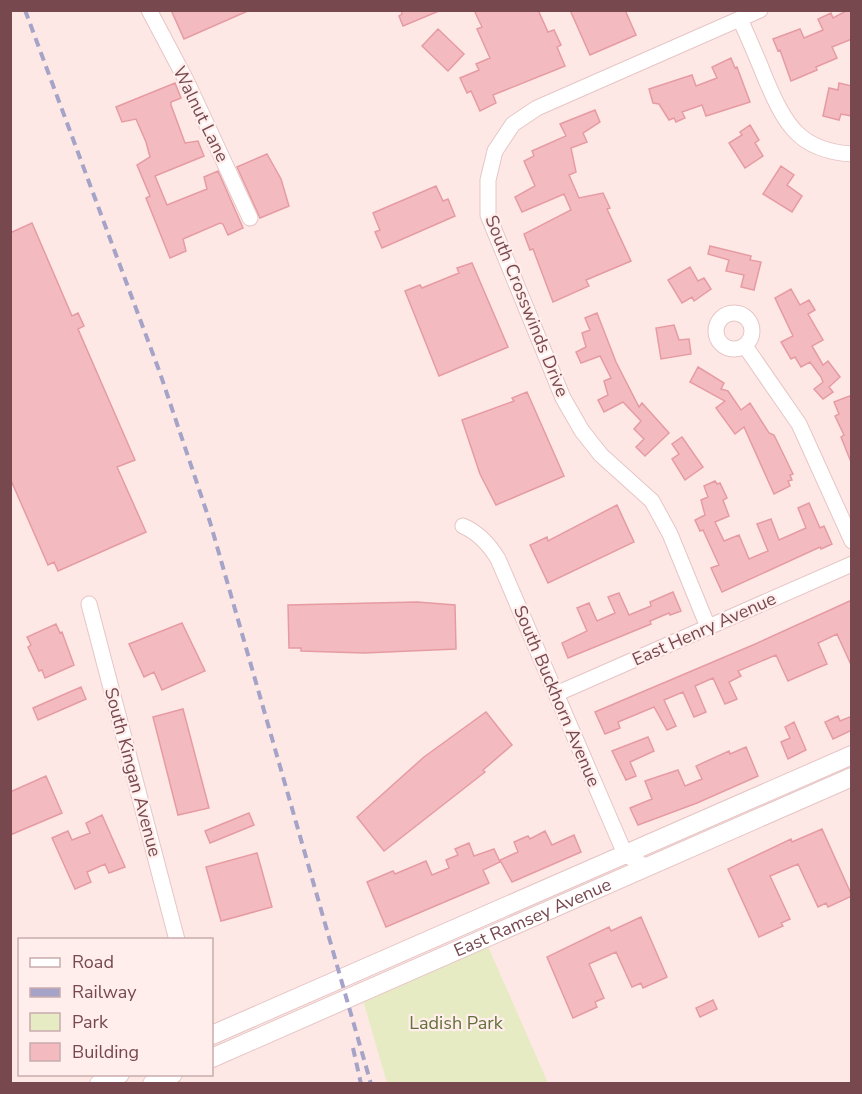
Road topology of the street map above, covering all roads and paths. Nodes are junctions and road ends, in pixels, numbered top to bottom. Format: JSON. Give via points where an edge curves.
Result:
{"nodes":[{"id":1,"x":149,"y":10,"type":"edge"},
{"id":2,"x":760,"y":10,"type":"edge"},
{"id":3,"x":740,"y":19,"type":"junction"},
{"id":4,"x":852,"y":154,"type":"edge"},
{"id":5,"x":250,"y":218,"type":"dead end"},
{"id":6,"x":745,"y":346,"type":"dead end"},
{"id":7,"x":463,"y":526,"type":"dead end"},
{"id":8,"x":852,"y":541,"type":"edge"},
{"id":9,"x":852,"y":564,"type":"edge"},
{"id":10,"x":89,"y":604,"type":"dead end"},
{"id":11,"x":708,"y":627,"type":"junction"},
{"id":12,"x":556,"y":694,"type":"junction"},
{"id":13,"x":852,"y":755,"type":"edge"},
{"id":14,"x":852,"y":777,"type":"edge"},
{"id":15,"x":625,"y":854,"type":"junction"},
{"id":16,"x":646,"y":867,"type":"junction"},
{"id":17,"x":177,"y":938,"type":"edge"},
{"id":18,"x":213,"y":1035,"type":"edge"},
{"id":19,"x":213,"y":1058,"type":"edge"},
{"id":20,"x":115,"y":1076,"type":"edge"},
{"id":21,"x":168,"y":1076,"type":"edge"},
{"id":22,"x":99,"y":1083,"type":"edge"},
{"id":23,"x":152,"y":1083,"type":"edge"}],
"edges":[{"from":1,"to":5,"type":"street","name":"Walnut Lane"},
{"from":2,"to":3,"type":"street","name":"South Crosswinds Drive"},
{"from":3,"to":4,"type":"street","via":[[791,129],[819,149]]},
{"from":3,"to":11,"type":"street","name":"South Crosswinds Drive","via":[[537,108],[513,124],[495,151],[488,180],[488,215],[563,398],[601,455],[652,501],[670,534]]},
{"from":6,"to":8,"type":"street","via":[[799,424]]},
{"from":7,"to":12,"type":"street","name":"South Buckhorn Avenue","via":[[490,545],[498,559]]},
{"from":9,"to":11,"type":"street","name":"East Henry Avenue"},
{"from":10,"to":17,"type":"street","name":"South Kingan Avenue"},
{"from":11,"to":12,"type":"street","name":"East Henry Avenue"},
{"from":12,"to":15,"type":"street","name":"South Buckhorn Avenue"},
{"from":13,"to":15,"type":"street","name":"East Ramsey Avenue"},
{"from":14,"to":16,"type":"street","name":"East Ramsey Avenue"},
{"from":15,"to":16,"type":"street"},
{"from":15,"to":18,"type":"street","name":"East Ramsey Avenue"},
{"from":16,"to":19,"type":"street","name":"East Ramsey Avenue"},
{"from":20,"to":22,"type":"street"},
{"from":21,"to":23,"type":"street"}]}
